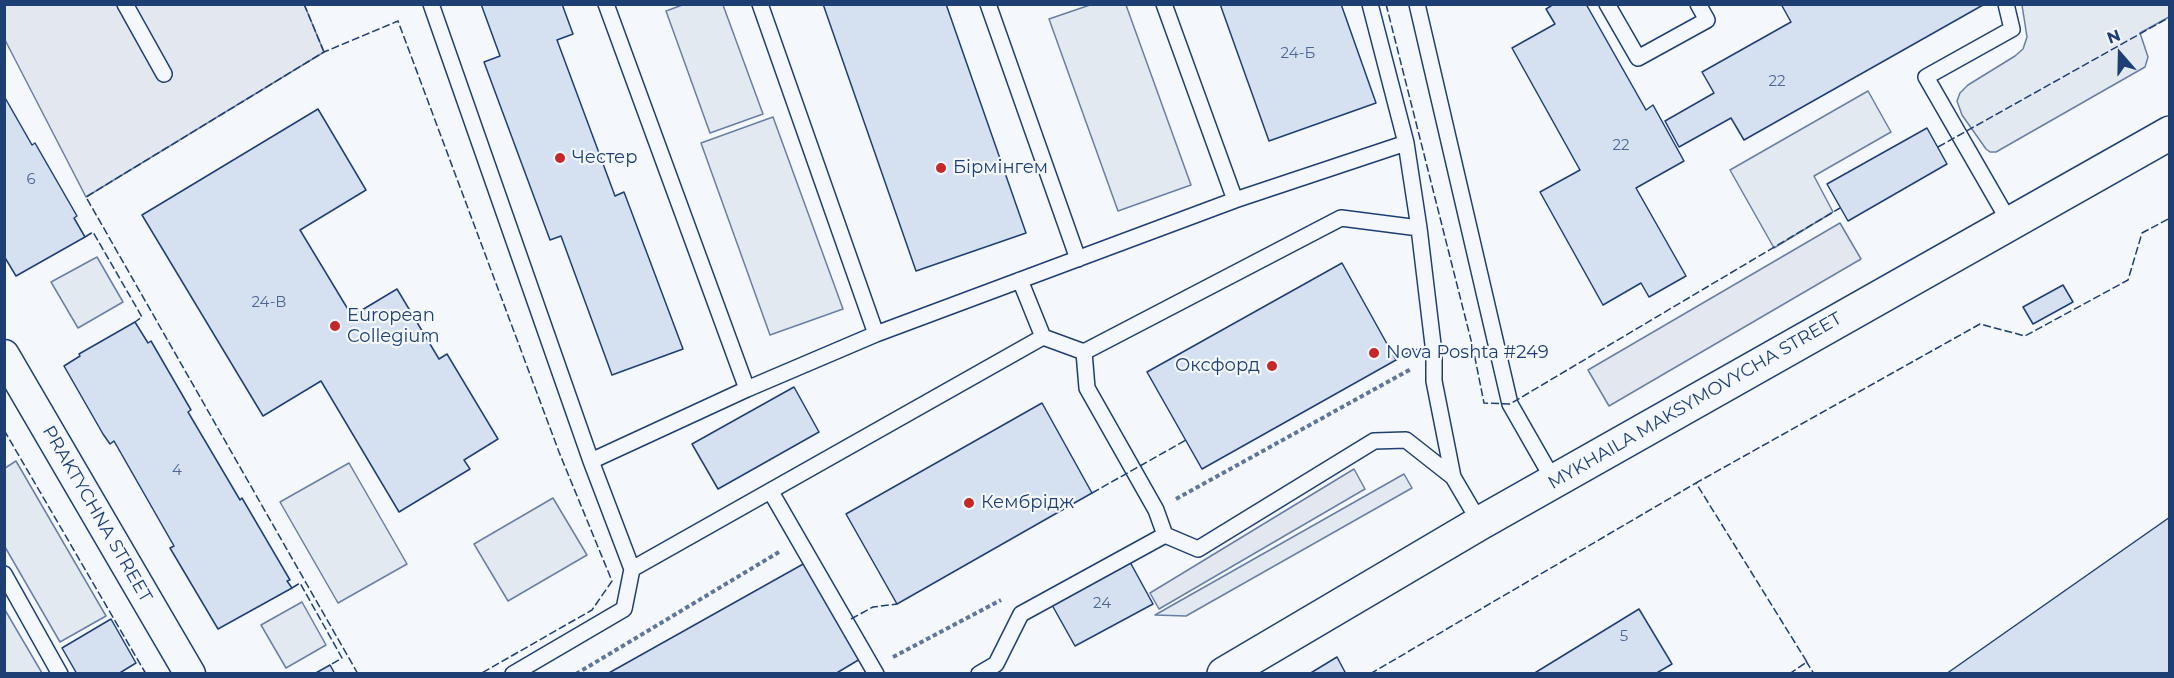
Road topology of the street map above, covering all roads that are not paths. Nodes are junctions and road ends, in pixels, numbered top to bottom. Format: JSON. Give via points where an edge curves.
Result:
{"nodes":[{"id":1,"x":125,"y":4,"type":"edge"},
{"id":2,"x":431,"y":4,"type":"edge"},
{"id":3,"x":606,"y":4,"type":"edge"},
{"id":4,"x":760,"y":4,"type":"edge"},
{"id":5,"x":988,"y":4,"type":"edge"},
{"id":6,"x":1164,"y":4,"type":"edge"},
{"id":7,"x":1370,"y":4,"type":"edge"},
{"id":8,"x":1417,"y":4,"type":"edge"},
{"id":9,"x":1607,"y":4,"type":"edge"},
{"id":10,"x":1698,"y":4,"type":"edge"},
{"id":11,"x":2007,"y":4,"type":"edge"},
{"id":12,"x":164,"y":74,"type":"dead end"},
{"id":13,"x":2169,"y":133,"type":"edge"},
{"id":14,"x":1406,"y":143,"type":"junction"},
{"id":15,"x":1234,"y":200,"type":"junction"},
{"id":16,"x":2010,"y":223,"type":"junction"},
{"id":17,"x":1419,"y":228,"type":"junction"},
{"id":18,"x":1078,"y":259,"type":"junction"},
{"id":19,"x":1020,"y":280,"type":"junction"},
{"id":20,"x":876,"y":334,"type":"junction"},
{"id":21,"x":1043,"y":338,"type":"junction"},
{"id":22,"x":1084,"y":352,"type":"junction"},
{"id":23,"x":4,"y":355,"type":"edge"},
{"id":24,"x":747,"y":389,"type":"junction"},
{"id":25,"x":591,"y":460,"type":"junction"},
{"id":26,"x":1453,"y":477,"type":"junction"},
{"id":27,"x":1554,"y":481,"type":"junction"},
{"id":28,"x":771,"y":492,"type":"junction"},
{"id":29,"x":1480,"y":523,"type":"junction"},
{"id":30,"x":1165,"y":535,"type":"junction"},
{"id":31,"x":632,"y":569,"type":"junction"},
{"id":32,"x":4,"y":574,"type":"edge"},
{"id":33,"x":60,"y":674,"type":"edge"},
{"id":34,"x":189,"y":674,"type":"edge"},
{"id":35,"x":513,"y":674,"type":"edge"},
{"id":36,"x":876,"y":674,"type":"edge"},
{"id":37,"x":979,"y":674,"type":"edge"},
{"id":38,"x":1224,"y":674,"type":"edge"}],
"edges":[{"from":1,"to":12,"type":"lane"},
{"from":2,"to":25,"type":"lane"},
{"from":3,"to":24,"type":"lane"},
{"from":4,"to":20,"type":"lane"},
{"from":5,"to":18,"type":"lane"},
{"from":6,"to":15,"type":"lane"},
{"from":7,"to":14,"type":"lane"},
{"from":8,"to":27,"type":"lane","via":[[1510,404]]},
{"from":9,"to":10,"type":"lane","via":[[1638,58],[1707,20]]},
{"from":11,"to":16,"type":"lane","via":[[2012,29],[1926,77]]},
{"from":13,"to":16,"type":"main road","name":"MYKHAILA MAKSYMOVYCHA STREET"},
{"from":14,"to":15,"type":"lane"},
{"from":14,"to":17,"type":"lane"},
{"from":15,"to":18,"type":"lane"},
{"from":16,"to":27,"type":"main road","name":"MYKHAILA MAKSYMOVYCHA STREET"},
{"from":17,"to":22,"type":"lane","via":[[1341,218]]},
{"from":17,"to":26,"type":"lane","via":[[1434,381]]},
{"from":18,"to":19,"type":"lane"},
{"from":19,"to":20,"type":"lane"},
{"from":19,"to":21,"type":"lane"},
{"from":20,"to":24,"type":"lane"},
{"from":21,"to":22,"type":"lane"},
{"from":21,"to":28,"type":"lane"},
{"from":22,"to":30,"type":"lane","via":[[1087,388],[1156,510]]},
{"from":23,"to":34,"type":"street","name":"PRAKTYCHNA STREET"},
{"from":24,"to":25,"type":"lane"},
{"from":25,"to":31,"type":"lane"},
{"from":26,"to":29,"type":"lane"},
{"from":26,"to":30,"type":"lane","via":[[1406,440],[1374,441],[1198,549]]},
{"from":27,"to":29,"type":"main road","name":"MYKHAILA MAKSYMOVYCHA STREET"},
{"from":28,"to":31,"type":"lane"},
{"from":28,"to":36,"type":"lane"},
{"from":29,"to":38,"type":"main road","name":"MYKHAILA MAKSYMOVYCHA STREET"},
{"from":30,"to":37,"type":"lane","via":[[1021,614],[996,664]]},
{"from":31,"to":35,"type":"lane","via":[[624,609]]},
{"from":32,"to":33,"type":"lane"}]}
